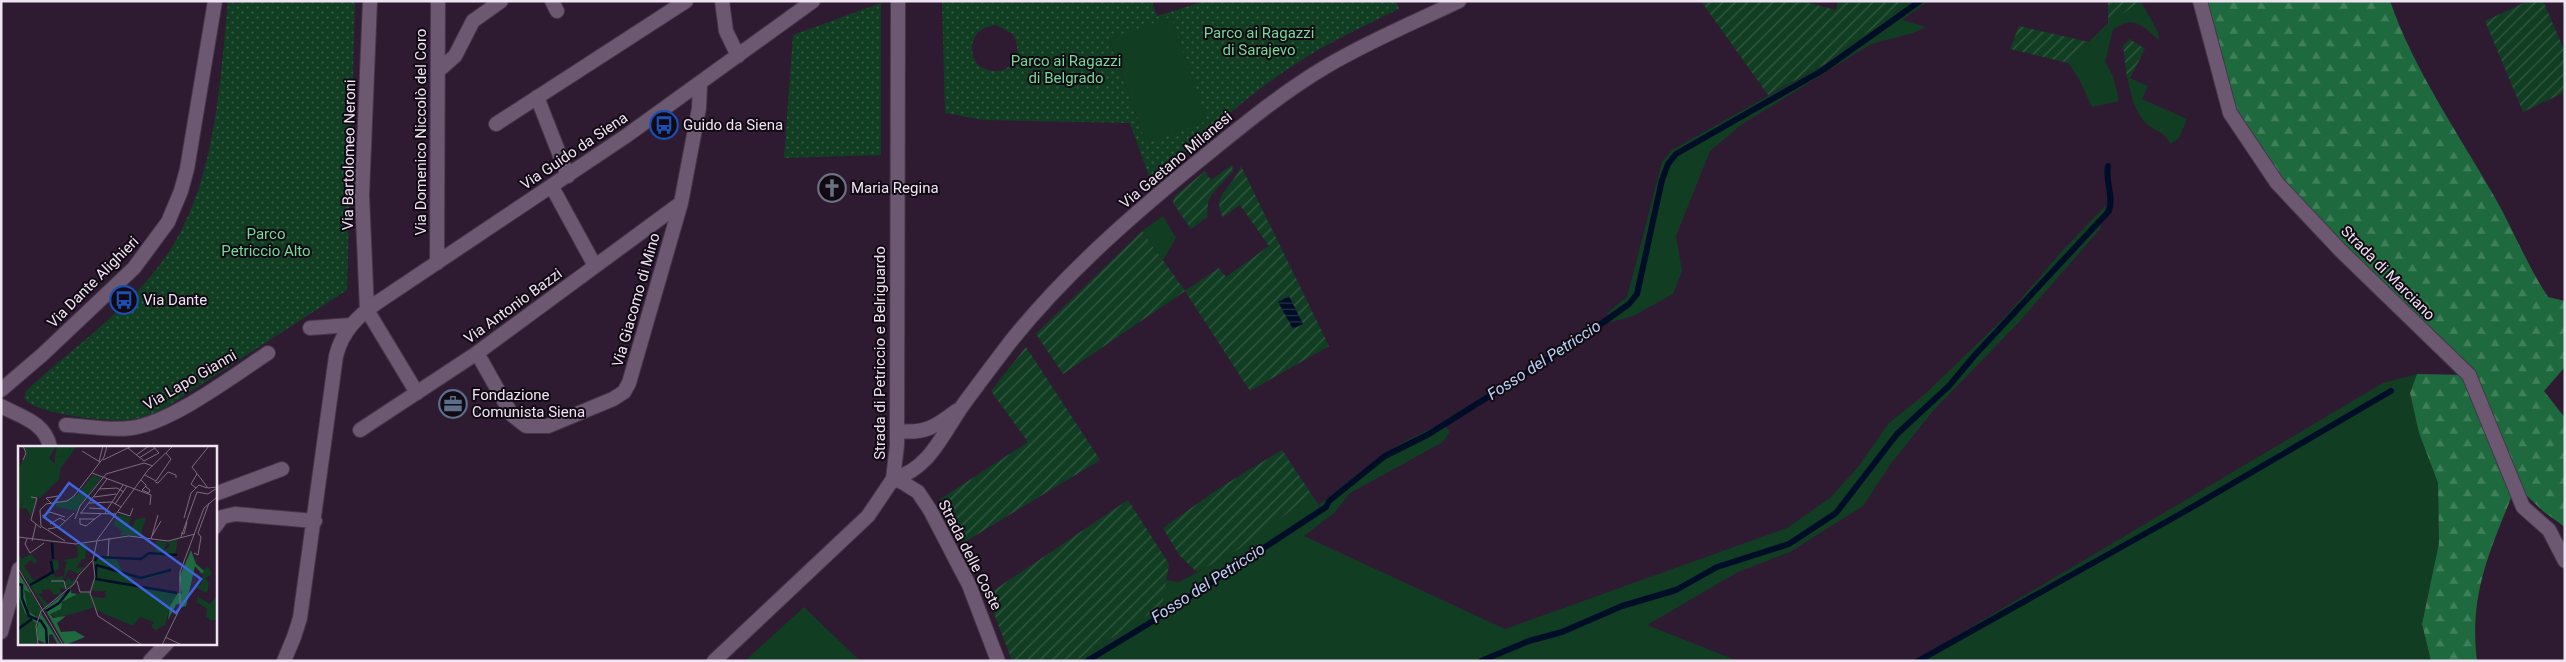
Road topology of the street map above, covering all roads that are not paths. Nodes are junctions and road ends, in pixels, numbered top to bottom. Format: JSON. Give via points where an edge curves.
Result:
{"nodes":[{"id":1,"x":215,"y":1,"type":"edge"},
{"id":2,"x":438,"y":1,"type":"edge"},
{"id":3,"x":501,"y":1,"type":"edge"},
{"id":4,"x":686,"y":1,"type":"edge"},
{"id":5,"x":722,"y":1,"type":"edge"},
{"id":6,"x":813,"y":1,"type":"edge"},
{"id":7,"x":898,"y":1,"type":"edge"},
{"id":8,"x":1459,"y":1,"type":"edge"},
{"id":9,"x":2200,"y":1,"type":"edge"},
{"id":10,"x":372,"y":2,"type":"edge"},
{"id":11,"x":738,"y":56,"type":"junction"},
{"id":12,"x":438,"y":71,"type":"junction"},
{"id":13,"x":700,"y":84,"type":"junction"},
{"id":14,"x":537,"y":97,"type":"junction"},
{"id":15,"x":496,"y":124,"type":"dead end"},
{"id":16,"x":568,"y":176,"type":"junction"},
{"id":17,"x":552,"y":187,"type":"junction"},
{"id":18,"x":681,"y":203,"type":"junction"},
{"id":19,"x":437,"y":263,"type":"junction"},
{"id":20,"x":595,"y":266,"type":"junction"},
{"id":21,"x":367,"y":310,"type":"junction"},
{"id":22,"x":351,"y":325,"type":"junction"},
{"id":23,"x":310,"y":328,"type":"dead end"},
{"id":24,"x":268,"y":353,"type":"dead end"},
{"id":25,"x":477,"y":353,"type":"junction"},
{"id":26,"x":1,"y":390,"type":"edge"},
{"id":27,"x":417,"y":393,"type":"junction"},
{"id":28,"x":1,"y":406,"type":"edge"},
{"id":29,"x":963,"y":406,"type":"junction"},
{"id":30,"x":66,"y":425,"type":"dead end"},
{"id":31,"x":360,"y":430,"type":"dead end"},
{"id":32,"x":897,"y":431,"type":"junction"},
{"id":33,"x":50,"y":446,"type":"edge"},
{"id":34,"x":282,"y":469,"type":"dead end"},
{"id":35,"x":893,"y":479,"type":"junction"},
{"id":36,"x":216,"y":494,"type":"edge"},
{"id":37,"x":315,"y":521,"type":"junction"},
{"id":38,"x":216,"y":525,"type":"edge"},
{"id":39,"x":2565,"y":561,"type":"edge"},
{"id":40,"x":18,"y":572,"type":"edge"},
{"id":41,"x":1,"y":632,"type":"edge"},
{"id":42,"x":167,"y":644,"type":"edge"},
{"id":43,"x":150,"y":661,"type":"edge"},
{"id":44,"x":284,"y":661,"type":"edge"},
{"id":45,"x":714,"y":661,"type":"edge"},
{"id":46,"x":998,"y":661,"type":"edge"}],
"edges":[{"from":1,"to":26,"type":"street","name":"Via Dante Alighieri","via":[[187,169],[168,222],[149,250],[117,285]]},
{"from":2,"to":12,"type":"street","name":"Via Domenico Niccolò del Coro"},
{"from":3,"to":12,"type":"street","via":[[473,21],[455,56]]},
{"from":4,"to":14,"type":"street"},
{"from":5,"to":11,"type":"street","via":[[726,31]]},
{"from":6,"to":11,"type":"street","name":"Via Guido da Siena"},
{"from":7,"to":32,"type":"street","name":"Strada di Petriccio e Belriguardo"},
{"from":8,"to":29,"type":"street","name":"Via Gaetano Milanesi","via":[[1363,46],[1317,72],[1270,104],[1190,167],[1043,304]]},
{"from":9,"to":39,"type":"street","name":"Strada di Marciano","via":[[2230,112],[2277,183],[2341,251],[2469,375],[2523,507],[2549,530]]},
{"from":10,"to":21,"type":"street","name":"Via Bartolomeo Neroni","via":[[362,195]]},
{"from":11,"to":13,"type":"street","name":"Via Guido da Siena"},
{"from":12,"to":19,"type":"street","name":"Via Domenico Niccolò del Coro"},
{"from":13,"to":16,"type":"street","name":"Via Guido da Siena"},
{"from":13,"to":18,"type":"street","name":"Via Giacomo di Mino","via":[[699,108]]},
{"from":14,"to":15,"type":"street"},
{"from":14,"to":16,"type":"street"},
{"from":16,"to":17,"type":"street","name":"Via Guido da Siena"},
{"from":17,"to":19,"type":"street","name":"Via Guido da Siena"},
{"from":17,"to":20,"type":"street"},
{"from":18,"to":20,"type":"street","name":"Via Antonio Bazzi"},
{"from":18,"to":25,"type":"street","name":"Via Giacomo di Mino","via":[[636,364],[629,383],[619,396],[548,426],[526,426],[512,415]]},
{"from":19,"to":21,"type":"street","name":"Via Guido da Siena"},
{"from":20,"to":25,"type":"street","name":"Via Antonio Bazzi"},
{"from":21,"to":22,"type":"street","name":"Via Guido da Siena"},
{"from":21,"to":27,"type":"street"},
{"from":22,"to":23,"type":"street"},
{"from":22,"to":37,"type":"street","via":[[336,356]]},
{"from":24,"to":30,"type":"street","name":"Via Lapo Gianni","via":[[176,410],[143,426]]},
{"from":25,"to":27,"type":"street","name":"Via Antonio Bazzi"},
{"from":27,"to":31,"type":"street","name":"Via Antonio Bazzi"},
{"from":28,"to":33,"type":"street","via":[[39,425]]},
{"from":29,"to":32,"type":"street","name":"Via Gaetano Milanesi","via":[[928,430],[914,433]]},
{"from":29,"to":35,"type":"street","name":"Via Gaetano Milanesi","via":[[927,458],[912,472]]},
{"from":32,"to":35,"type":"street","name":"Strada di Petriccio e Belriguardo"},
{"from":34,"to":36,"type":"street"},
{"from":35,"to":45,"type":"street","name":"Strada di Petriccio e Belriguardo","via":[[878,504],[852,533]]},
{"from":35,"to":46,"type":"street","name":"Strada delle Coste","via":[[918,492],[939,525],[969,585]]},
{"from":37,"to":38,"type":"street","via":[[235,514],[222,517]]},
{"from":37,"to":44,"type":"street","via":[[298,627]]},
{"from":40,"to":41,"type":"street"},
{"from":42,"to":43,"type":"street"}]}
